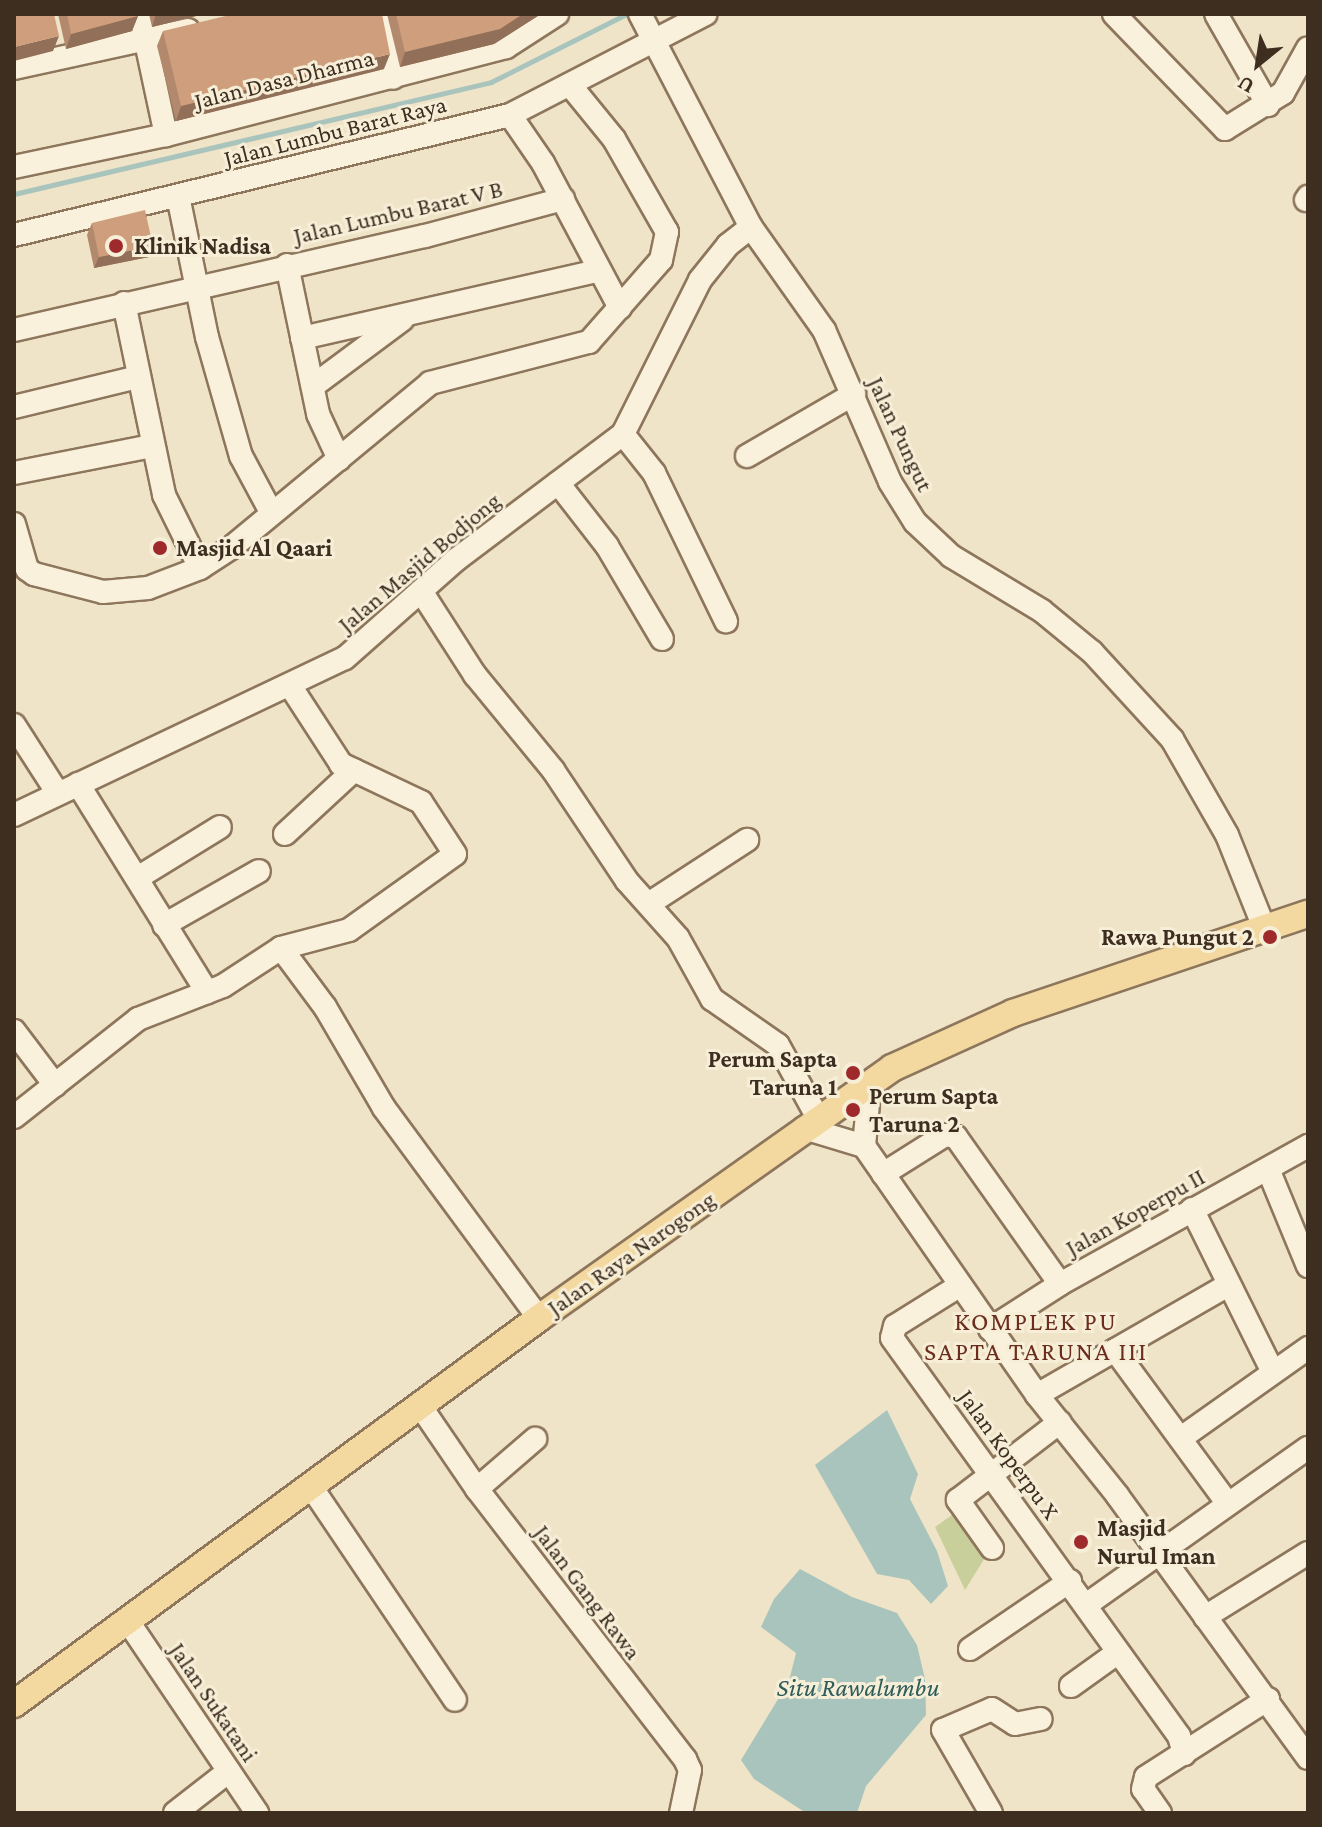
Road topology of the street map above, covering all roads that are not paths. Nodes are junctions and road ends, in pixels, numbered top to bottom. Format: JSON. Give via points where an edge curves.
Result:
{"nodes":[{"id":1,"x":140,"y":14,"type":"edge"},
{"id":2,"x":380,"y":14,"type":"edge"},
{"id":3,"x":557,"y":14,"type":"edge"},
{"id":4,"x":706,"y":14,"type":"edge"},
{"id":5,"x":1114,"y":14,"type":"edge"},
{"id":6,"x":1216,"y":14,"type":"edge"},
{"id":7,"x":211,"y":24,"type":"edge"},
{"id":8,"x":54,"y":29,"type":"edge"},
{"id":9,"x":649,"y":29,"type":"edge"},
{"id":10,"x":147,"y":40,"type":"junction"},
{"id":11,"x":1308,"y":48,"type":"edge"},
{"id":12,"x":61,"y":58,"type":"junction"},
{"id":13,"x":14,"y":68,"type":"edge"},
{"id":14,"x":393,"y":78,"type":"junction"},
{"id":15,"x":570,"y":85,"type":"junction"},
{"id":16,"x":1268,"y":105,"type":"junction"},
{"id":17,"x":510,"y":115,"type":"junction"},
{"id":18,"x":166,"y":135,"type":"junction"},
{"id":19,"x":14,"y":167,"type":"edge"},
{"id":20,"x":178,"y":196,"type":"junction"},
{"id":21,"x":563,"y":199,"type":"junction"},
{"id":22,"x":751,"y":227,"type":"junction"},
{"id":23,"x":14,"y":235,"type":"edge"},
{"id":24,"x":287,"y":265,"type":"junction"},
{"id":25,"x":597,"y":271,"type":"junction"},
{"id":26,"x":198,"y":284,"type":"junction"},
{"id":27,"x":124,"y":303,"type":"junction"},
{"id":28,"x":620,"y":308,"type":"junction"},
{"id":29,"x":409,"y":315,"type":"junction"},
{"id":30,"x":14,"y":330,"type":"edge"},
{"id":31,"x":302,"y":338,"type":"junction"},
{"id":32,"x":138,"y":377,"type":"junction"},
{"id":33,"x":313,"y":386,"type":"junction"},
{"id":34,"x":854,"y":394,"type":"junction"},
{"id":35,"x":14,"y":407,"type":"edge"},
{"id":36,"x":623,"y":434,"type":"junction"},
{"id":37,"x":152,"y":446,"type":"junction"},
{"id":38,"x":747,"y":456,"type":"dead end"},
{"id":39,"x":339,"y":459,"type":"junction"},
{"id":40,"x":14,"y":473,"type":"edge"},
{"id":41,"x":558,"y":483,"type":"junction"},
{"id":42,"x":270,"y":510,"type":"junction"},
{"id":43,"x":14,"y":524,"type":"edge"},
{"id":44,"x":200,"y":568,"type":"junction"},
{"id":45,"x":421,"y":591,"type":"junction"},
{"id":46,"x":726,"y":621,"type":"dead end"},
{"id":47,"x":662,"y":639,"type":"dead end"},
{"id":48,"x":291,"y":687,"type":"junction"},
{"id":49,"x":14,"y":725,"type":"edge"},
{"id":50,"x":354,"y":770,"type":"junction"},
{"id":51,"x":68,"y":788,"type":"junction"},
{"id":52,"x":14,"y":815,"type":"edge"},
{"id":53,"x":220,"y":827,"type":"dead end"},
{"id":54,"x":285,"y":834,"type":"dead end"},
{"id":55,"x":747,"y":840,"type":"dead end"},
{"id":56,"x":259,"y":871,"type":"dead end"},
{"id":57,"x":139,"y":877,"type":"junction"},
{"id":58,"x":650,"y":903,"type":"junction"},
{"id":59,"x":1308,"y":914,"type":"edge"},
{"id":60,"x":164,"y":925,"type":"junction"},
{"id":61,"x":1265,"y":930,"type":"junction"},
{"id":62,"x":281,"y":948,"type":"junction"},
{"id":63,"x":207,"y":992,"type":"junction"},
{"id":64,"x":14,"y":1031,"type":"edge"},
{"id":65,"x":870,"y":1082,"type":"junction"},
{"id":66,"x":55,"y":1085,"type":"junction"},
{"id":67,"x":14,"y":1117,"type":"edge"},
{"id":68,"x":811,"y":1123,"type":"junction"},
{"id":69,"x":864,"y":1146,"type":"junction"},
{"id":70,"x":1308,"y":1146,"type":"edge"},
{"id":71,"x":1268,"y":1169,"type":"junction"},
{"id":72,"x":883,"y":1174,"type":"junction"},
{"id":73,"x":1192,"y":1209,"type":"junction"},
{"id":74,"x":1308,"y":1266,"type":"edge"},
{"id":75,"x":1060,"y":1284,"type":"junction"},
{"id":76,"x":1228,"y":1285,"type":"junction"},
{"id":77,"x":959,"y":1286,"type":"junction"},
{"id":78,"x":539,"y":1318,"type":"junction"},
{"id":79,"x":990,"y":1329,"type":"junction"},
{"id":80,"x":1308,"y":1348,"type":"edge"},
{"id":81,"x":1115,"y":1350,"type":"junction"},
{"id":82,"x":1273,"y":1372,"type":"junction"},
{"id":83,"x":1037,"y":1395,"type":"junction"},
{"id":84,"x":421,"y":1407,"type":"junction"},
{"id":85,"x":1060,"y":1422,"type":"junction"},
{"id":86,"x":1181,"y":1438,"type":"junction"},
{"id":87,"x":535,"y":1439,"type":"dead end"},
{"id":88,"x":1308,"y":1448,"type":"edge"},
{"id":89,"x":992,"y":1471,"type":"junction"},
{"id":90,"x":310,"y":1485,"type":"junction"},
{"id":91,"x":477,"y":1489,"type":"junction"},
{"id":92,"x":1228,"y":1504,"type":"junction"},
{"id":93,"x":992,"y":1548,"type":"dead end"},
{"id":94,"x":1159,"y":1552,"type":"junction"},
{"id":95,"x":1308,"y":1553,"type":"edge"},
{"id":96,"x":1070,"y":1581,"type":"junction"},
{"id":97,"x":1086,"y":1605,"type":"junction"},
{"id":98,"x":1205,"y":1617,"type":"junction"},
{"id":99,"x":127,"y":1620,"type":"junction"},
{"id":100,"x":970,"y":1649,"type":"dead end"},
{"id":101,"x":1117,"y":1653,"type":"junction"},
{"id":102,"x":1071,"y":1686,"type":"dead end"},
{"id":103,"x":1268,"y":1699,"type":"junction"},
{"id":104,"x":455,"y":1700,"type":"dead end"},
{"id":105,"x":14,"y":1704,"type":"edge"},
{"id":106,"x":1041,"y":1719,"type":"dead end"},
{"id":107,"x":1184,"y":1754,"type":"junction"},
{"id":108,"x":1308,"y":1758,"type":"edge"},
{"id":109,"x":229,"y":1771,"type":"junction"},
{"id":110,"x":175,"y":1813,"type":"edge"},
{"id":111,"x":257,"y":1813,"type":"edge"},
{"id":112,"x":681,"y":1813,"type":"edge"},
{"id":113,"x":991,"y":1813,"type":"edge"},
{"id":114,"x":1160,"y":1813,"type":"edge"}],
"edges":[{"from":1,"to":10,"type":"street"},
{"from":2,"to":14,"type":"street"},
{"from":3,"to":14,"type":"street","name":"Jalan Dasa Dharma","via":[[506,47]]},
{"from":4,"to":9,"type":"street","name":"Jalan Lumbu Barat Raya"},
{"from":5,"to":16,"type":"street","via":[[1198,105],[1230,129]]},
{"from":6,"to":16,"type":"street"},
{"from":7,"to":10,"type":"street"},
{"from":8,"to":12,"type":"street"},
{"from":9,"to":15,"type":"street","name":"Jalan Lumbu Barat Raya"},
{"from":9,"to":22,"type":"street","name":"Jalan Pungut"},
{"from":10,"to":12,"type":"street"},
{"from":10,"to":18,"type":"street"},
{"from":11,"to":16,"type":"street","via":[[1283,93]]},
{"from":12,"to":13,"type":"street"},
{"from":14,"to":18,"type":"street","name":"Jalan Dasa Dharma"},
{"from":15,"to":17,"type":"street","name":"Jalan Lumbu Barat Raya"},
{"from":15,"to":28,"type":"street","via":[[614,139],[667,232],[661,260]]},
{"from":17,"to":20,"type":"street","name":"Jalan Lumbu Barat Raya"},
{"from":17,"to":21,"type":"street"},
{"from":18,"to":19,"type":"street","name":"Jalan Dasa Dharma"},
{"from":20,"to":23,"type":"street","name":"Jalan Lumbu Barat Raya"},
{"from":20,"to":26,"type":"street"},
{"from":21,"to":24,"type":"street","name":"Jalan Lumbu Barat V B"},
{"from":21,"to":25,"type":"street"},
{"from":22,"to":34,"type":"street","name":"Jalan Pungut","via":[[824,330]]},
{"from":22,"to":36,"type":"street","name":"Jalan Masjid Bodjong","via":[[728,245],[700,280]]},
{"from":24,"to":26,"type":"street","name":"Jalan Lumbu Barat V B"},
{"from":24,"to":31,"type":"street"},
{"from":25,"to":28,"type":"street"},
{"from":25,"to":29,"type":"street"},
{"from":26,"to":27,"type":"street","name":"Jalan Lumbu Barat V B"},
{"from":26,"to":42,"type":"street","via":[[207,337],[241,456]]},
{"from":27,"to":30,"type":"street","name":"Jalan Lumbu Barat V B"},
{"from":27,"to":32,"type":"street"},
{"from":28,"to":39,"type":"street","via":[[589,342],[441,377]]},
{"from":29,"to":31,"type":"street"},
{"from":29,"to":33,"type":"street"},
{"from":31,"to":33,"type":"street"},
{"from":32,"to":35,"type":"street"},
{"from":32,"to":37,"type":"street"},
{"from":33,"to":39,"type":"street","via":[[318,414]]},
{"from":34,"to":38,"type":"street"},
{"from":34,"to":61,"type":"street","name":"Jalan Pungut","via":[[890,482],[915,522],[951,556],[1042,611],[1092,652],[1172,739],[1227,835]]},
{"from":36,"to":41,"type":"street","name":"Jalan Masjid Bodjong"},
{"from":36,"to":46,"type":"street","via":[[654,473]]},
{"from":37,"to":40,"type":"street"},
{"from":37,"to":44,"type":"street","via":[[164,495]]},
{"from":39,"to":42,"type":"street"},
{"from":41,"to":45,"type":"street","name":"Jalan Masjid Bodjong"},
{"from":41,"to":47,"type":"street","via":[[607,546]]},
{"from":42,"to":44,"type":"street","via":[[232,547]]},
{"from":43,"to":44,"type":"street","via":[[27,569],[103,592],[148,588]]},
{"from":45,"to":48,"type":"street","name":"Jalan Masjid Bodjong","via":[[345,658]]},
{"from":45,"to":58,"type":"street","via":[[475,675],[553,770],[627,881]]},
{"from":48,"to":50,"type":"street","via":[[341,764]]},
{"from":48,"to":51,"type":"street","name":"Jalan Masjid Bodjong"},
{"from":49,"to":51,"type":"street"},
{"from":50,"to":54,"type":"street"},
{"from":50,"to":62,"type":"street","via":[[421,802],[455,854],[363,923],[337,936]]},
{"from":51,"to":52,"type":"street","name":"Jalan Masjid Bodjong"},
{"from":51,"to":57,"type":"street"},
{"from":53,"to":57,"type":"street"},
{"from":55,"to":58,"type":"street"},
{"from":56,"to":60,"type":"street"},
{"from":57,"to":60,"type":"street"},
{"from":58,"to":68,"type":"street","via":[[690,955],[712,999],[778,1045]]},
{"from":59,"to":61,"type":"main road","name":"Jalan Raya Narogong"},
{"from":60,"to":63,"type":"street"},
{"from":61,"to":65,"type":"main road","name":"Jalan Raya Narogong","via":[[1013,1013]]},
{"from":62,"to":63,"type":"street","via":[[242,976]]},
{"from":62,"to":78,"type":"street","via":[[325,1007],[384,1108]]},
{"from":63,"to":66,"type":"street","via":[[138,1019]]},
{"from":64,"to":66,"type":"street"},
{"from":65,"to":68,"type":"main road","name":"Jalan Raya Narogong"},
{"from":65,"to":69,"type":"street"},
{"from":66,"to":67,"type":"street"},
{"from":68,"to":69,"type":"street"},
{"from":68,"to":78,"type":"main road","name":"Jalan Raya Narogong"},
{"from":69,"to":72,"type":"street"},
{"from":70,"to":71,"type":"street","name":"Jalan Koperpu II"},
{"from":71,"to":73,"type":"street","name":"Jalan Koperpu II"},
{"from":71,"to":74,"type":"street"},
{"from":72,"to":75,"type":"street","via":[[945,1135],[956,1137]]},
{"from":72,"to":77,"type":"street"},
{"from":73,"to":75,"type":"street","name":"Jalan Koperpu II"},
{"from":73,"to":76,"type":"street"},
{"from":75,"to":79,"type":"street","name":"Jalan Koperpu II"},
{"from":76,"to":81,"type":"street"},
{"from":76,"to":82,"type":"street"},
{"from":77,"to":79,"type":"street"},
{"from":77,"to":89,"type":"street","name":"Jalan Koperpu X","via":[[895,1326],[892,1338]]},
{"from":78,"to":84,"type":"main road","name":"Jalan Raya Narogong"},
{"from":79,"to":83,"type":"street"},
{"from":80,"to":82,"type":"street"},
{"from":81,"to":83,"type":"street"},
{"from":81,"to":86,"type":"street"},
{"from":82,"to":86,"type":"street"},
{"from":83,"to":85,"type":"street"},
{"from":84,"to":90,"type":"main road","name":"Jalan Raya Narogong"},
{"from":84,"to":91,"type":"street","name":"Jalan Gang Rawa"},
{"from":85,"to":89,"type":"street"},
{"from":85,"to":94,"type":"street"},
{"from":86,"to":92,"type":"street"},
{"from":87,"to":91,"type":"street"},
{"from":88,"to":92,"type":"street"},
{"from":89,"to":93,"type":"street","via":[[957,1504]]},
{"from":89,"to":96,"type":"street","name":"Jalan Koperpu X"},
{"from":90,"to":99,"type":"main road","name":"Jalan Raya Narogong"},
{"from":90,"to":104,"type":"street"},
{"from":91,"to":112,"type":"street","name":"Jalan Gang Rawa","via":[[685,1759],[690,1770]]},
{"from":92,"to":94,"type":"street"},
{"from":94,"to":97,"type":"street"},
{"from":94,"to":98,"type":"street"},
{"from":95,"to":98,"type":"street"},
{"from":96,"to":97,"type":"street","name":"Jalan Koperpu X"},
{"from":96,"to":100,"type":"street"},
{"from":97,"to":101,"type":"street","name":"Jalan Koperpu X"},
{"from":98,"to":103,"type":"street"},
{"from":99,"to":105,"type":"main road","name":"Jalan Raya Narogong"},
{"from":99,"to":109,"type":"street","name":"Jalan Sukatani"},
{"from":101,"to":102,"type":"street"},
{"from":101,"to":107,"type":"street","name":"Jalan Koperpu X","via":[[1179,1736]]},
{"from":103,"to":107,"type":"street"},
{"from":103,"to":108,"type":"street"},
{"from":106,"to":113,"type":"street","via":[[1015,1724],[992,1709],[943,1730]]},
{"from":107,"to":114,"type":"street","via":[[1143,1782]]},
{"from":109,"to":110,"type":"street"},
{"from":109,"to":111,"type":"street","name":"Jalan Sukatani"}]}
